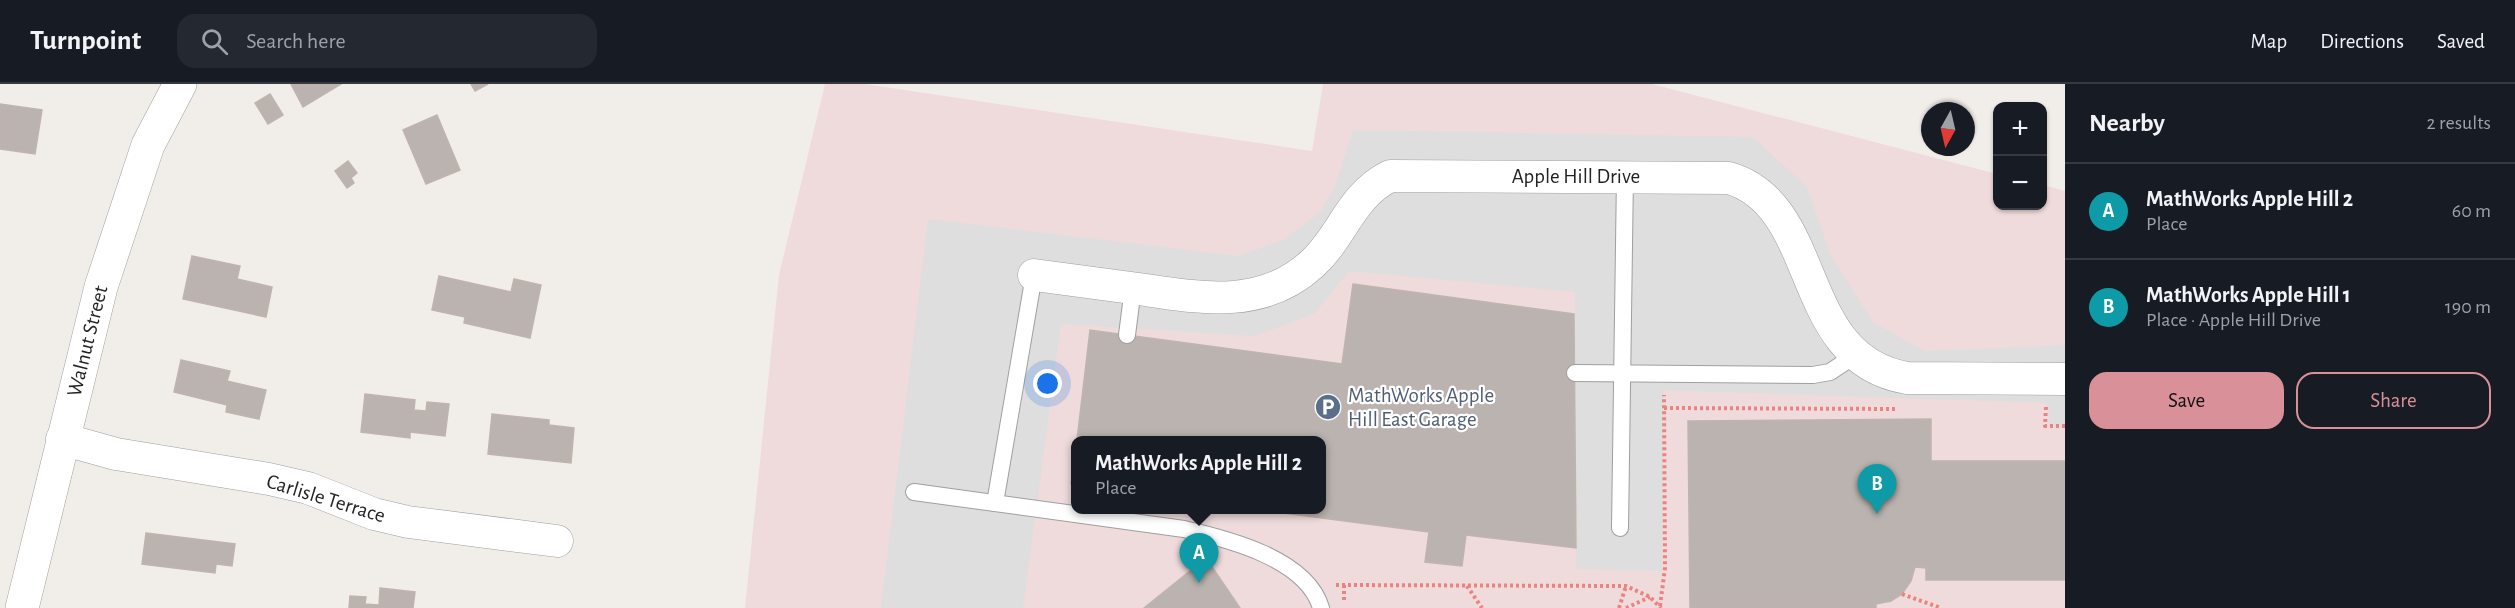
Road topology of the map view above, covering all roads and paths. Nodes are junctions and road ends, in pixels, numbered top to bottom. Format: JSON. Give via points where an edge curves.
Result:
{"nodes":[{"id":1,"x":180,"y":84,"type":"edge"},
{"id":2,"x":1625,"y":176,"type":"junction"},
{"id":3,"x":1034,"y":275,"type":"joint"},
{"id":4,"x":1133,"y":288,"type":"junction"},
{"id":5,"x":1126,"y":335,"type":"dead end"},
{"id":6,"x":1854,"y":356,"type":"junction"},
{"id":7,"x":1575,"y":373,"type":"dead end"},
{"id":8,"x":1622,"y":374,"type":"junction"},
{"id":9,"x":1664,"y":374,"type":"junction"},
{"id":10,"x":2065,"y":380,"type":"edge"},
{"id":11,"x":2036,"y":403,"type":"dead end"},
{"id":12,"x":1664,"y":408,"type":"junction"},
{"id":13,"x":1908,"y":409,"type":"dead end"},
{"id":14,"x":2065,"y":426,"type":"edge"},
{"id":15,"x":62,"y":439,"type":"junction"},
{"id":16,"x":914,"y":492,"type":"dead end"},
{"id":17,"x":995,"y":503,"type":"junction"},
{"id":18,"x":1071,"y":513,"type":"edge"},
{"id":19,"x":1075,"y":514,"type":"edge"},
{"id":20,"x":1620,"y":528,"type":"dead end"},
{"id":21,"x":557,"y":541,"type":"dead end"},
{"id":22,"x":1309,"y":585,"type":"junction"},
{"id":23,"x":1466,"y":586,"type":"junction"},
{"id":24,"x":1626,"y":586,"type":"junction"},
{"id":25,"x":1902,"y":594,"type":"dead end"},
{"id":26,"x":1650,"y":597,"type":"junction"},
{"id":27,"x":1661,"y":607,"type":"edge"},
{"id":28,"x":22,"y":608,"type":"edge"},
{"id":29,"x":1321,"y":608,"type":"edge"},
{"id":30,"x":1482,"y":608,"type":"edge"},
{"id":31,"x":1620,"y":608,"type":"edge"},
{"id":32,"x":1626,"y":608,"type":"edge"},
{"id":33,"x":1941,"y":608,"type":"edge"}],
"edges":[{"from":1,"to":15,"type":"street","name":"Walnut Street","via":[[148,145],[117,234]]},
{"from":2,"to":4,"type":"street","name":"Apple Hill Drive","via":[[1390,176],[1372,185],[1360,198],[1313,263],[1273,290],[1221,299]]},
{"from":2,"to":6,"type":"street","name":"Apple Hill Drive","via":[[1729,178],[1747,183],[1765,196],[1790,237],[1827,316]]},
{"from":2,"to":8,"type":"lane"},
{"from":3,"to":4,"type":"street","name":"Apple Hill Drive"},
{"from":3,"to":17,"type":"lane"},
{"from":4,"to":5,"type":"lane"},
{"from":6,"to":9,"type":"lane","via":[[1830,372],[1813,375]]},
{"from":6,"to":10,"type":"street","name":"Apple Hill Drive","via":[[1870,368],[1907,378]]},
{"from":7,"to":8,"type":"lane"},
{"from":8,"to":9,"type":"lane"},
{"from":8,"to":20,"type":"lane"},
{"from":9,"to":12,"type":"path"},
{"from":11,"to":14,"type":"path","via":[[2047,403],[2045,426]]},
{"from":12,"to":13,"type":"path"},
{"from":12,"to":27,"type":"path","via":[[1665,568]]},
{"from":15,"to":21,"type":"street","name":"Carlisle Terrace","via":[[116,454],[225,470],[308,488],[374,514],[408,522]]},
{"from":15,"to":28,"type":"street","name":"Walnut Street"},
{"from":16,"to":17,"type":"lane"},
{"from":17,"to":18,"type":"lane"},
{"from":19,"to":22,"type":"lane","via":[[1225,538],[1259,551]]},
{"from":22,"to":23,"type":"path"},
{"from":22,"to":29,"type":"lane"},
{"from":23,"to":24,"type":"path"},
{"from":23,"to":30,"type":"path"},
{"from":24,"to":26,"type":"path"},
{"from":24,"to":31,"type":"path"},
{"from":25,"to":33,"type":"path"},
{"from":26,"to":27,"type":"path"},
{"from":26,"to":32,"type":"path"}]}
